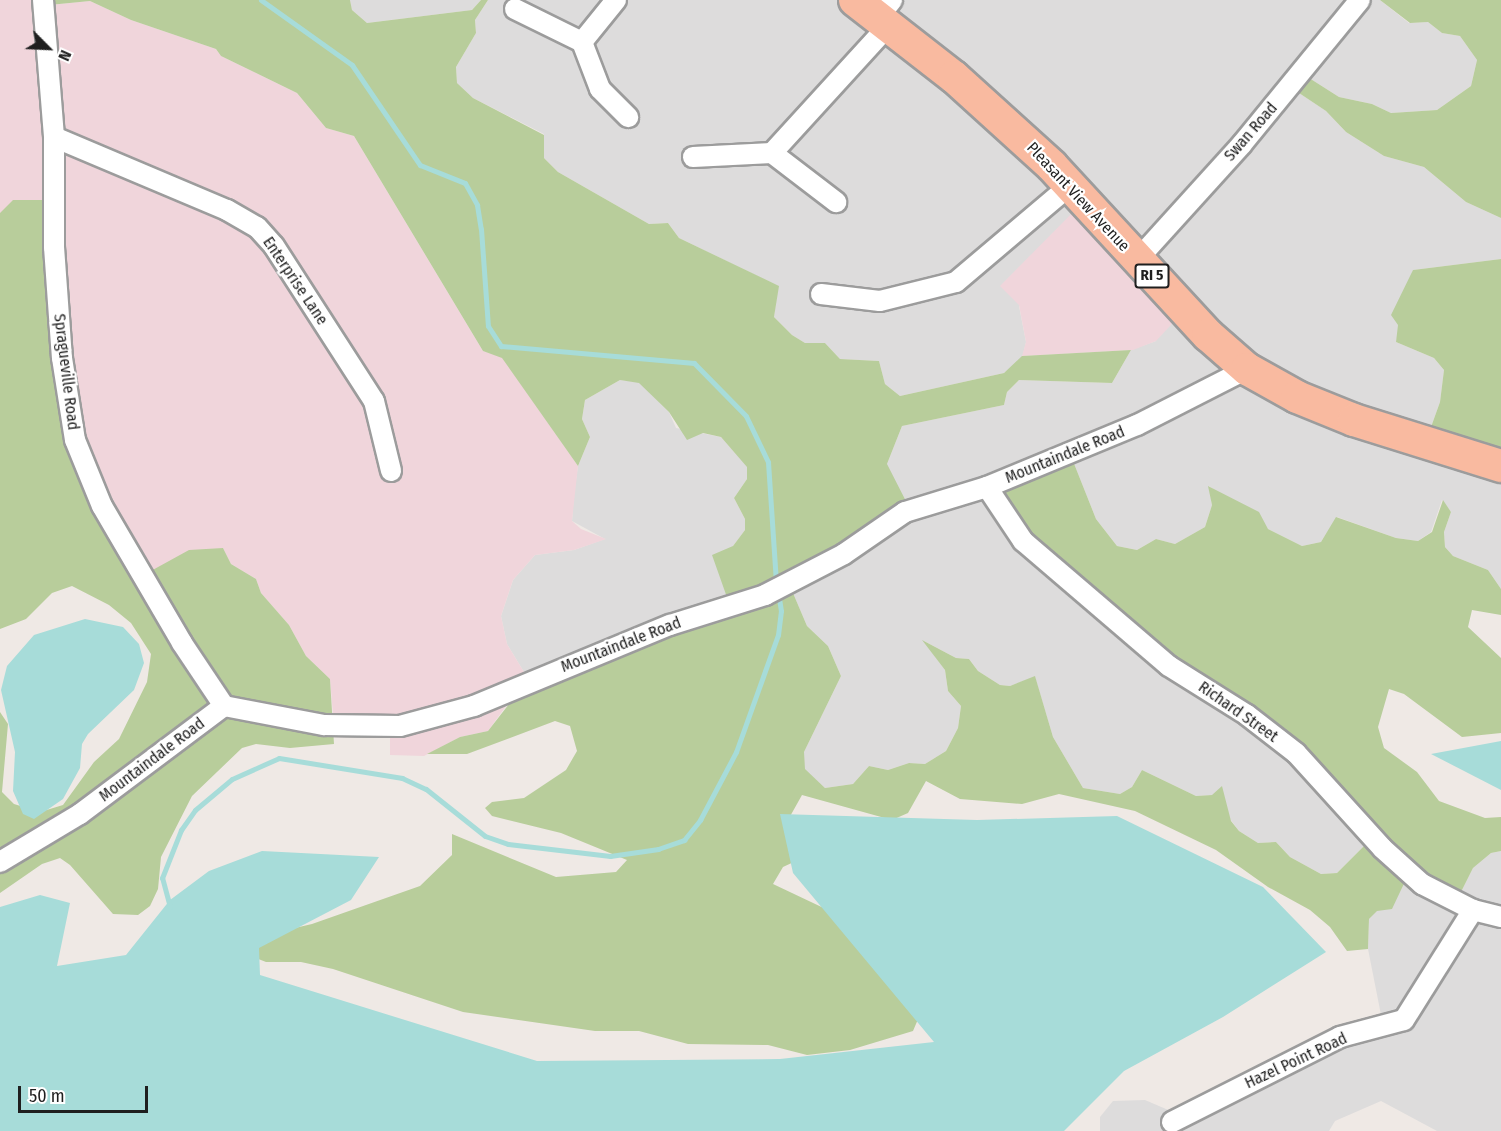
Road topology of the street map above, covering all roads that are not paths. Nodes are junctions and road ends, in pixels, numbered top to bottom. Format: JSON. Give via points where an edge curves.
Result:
{"nodes":[{"id":1,"x":43,"y":0,"type":"edge"},
{"id":2,"x":616,"y":0,"type":"edge"},
{"id":3,"x":1360,"y":0,"type":"edge"},
{"id":4,"x":514,"y":9,"type":"dead end"},
{"id":5,"x":878,"y":11,"type":"edge"},
{"id":6,"x":582,"y":42,"type":"junction"},
{"id":7,"x":628,"y":117,"type":"dead end"},
{"id":8,"x":54,"y":137,"type":"junction"},
{"id":9,"x":772,"y":153,"type":"junction"},
{"id":10,"x":693,"y":157,"type":"dead end"},
{"id":11,"x":1069,"y":186,"type":"junction"},
{"id":12,"x":836,"y":202,"type":"dead end"},
{"id":13,"x":1137,"y":260,"type":"junction"},
{"id":14,"x":821,"y":294,"type":"dead end"},
{"id":15,"x":1247,"y":369,"type":"junction"},
{"id":16,"x":1501,"y":466,"type":"edge"},
{"id":17,"x":392,"y":471,"type":"dead end"},
{"id":18,"x":987,"y":487,"type":"junction"},
{"id":19,"x":224,"y":706,"type":"junction"},
{"id":20,"x":0,"y":862,"type":"edge"},
{"id":21,"x":1473,"y":910,"type":"junction"},
{"id":22,"x":1501,"y":917,"type":"edge"},
{"id":23,"x":1173,"y":1122,"type":"dead end"}],
"edges":[{"from":1,"to":8,"type":"street","name":"Spragueville Road"},
{"from":2,"to":6,"type":"street"},
{"from":3,"to":13,"type":"street","name":"Swan Road","via":[[1242,144]]},
{"from":4,"to":6,"type":"street"},
{"from":5,"to":9,"type":"street"},
{"from":5,"to":11,"type":"main road","name":"Pleasant View Avenue","number":"RI 5"},
{"from":6,"to":7,"type":"street","via":[[600,89]]},
{"from":8,"to":17,"type":"street","name":"Enterprise Lane","via":[[257,227],[274,246],[374,401]]},
{"from":8,"to":19,"type":"street","name":"Spragueville Road","via":[[54,247],[62,358],[75,440],[102,506],[182,643]]},
{"from":9,"to":10,"type":"street"},
{"from":9,"to":12,"type":"street"},
{"from":11,"to":13,"type":"main road","name":"Pleasant View Avenue","number":"RI 5"},
{"from":11,"to":14,"type":"street","via":[[956,282],[880,301]]},
{"from":13,"to":15,"type":"main road","name":"Pleasant View Avenue","number":"RI 5","via":[[1208,335]]},
{"from":15,"to":16,"type":"main road","name":"Pleasant View Avenue","number":"RI 5","via":[[1297,397],[1354,420]]},
{"from":15,"to":18,"type":"street","name":"Mountaindale Road","via":[[1137,425]]},
{"from":18,"to":19,"type":"street","name":"Mountaindale Road","via":[[904,512],[844,554],[765,595],[670,625],[474,706],[400,726],[324,725]]},
{"from":18,"to":21,"type":"street","name":"Richard Street","via":[[1023,541],[1169,666],[1247,715],[1296,753],[1382,848],[1422,884]]},
{"from":19,"to":20,"type":"street","name":"Mountaindale Road","via":[[80,814]]},
{"from":21,"to":22,"type":"street","name":"Richard Street"},
{"from":21,"to":23,"type":"street","name":"Hazel Point Road","via":[[1404,1020],[1340,1037]]}]}
